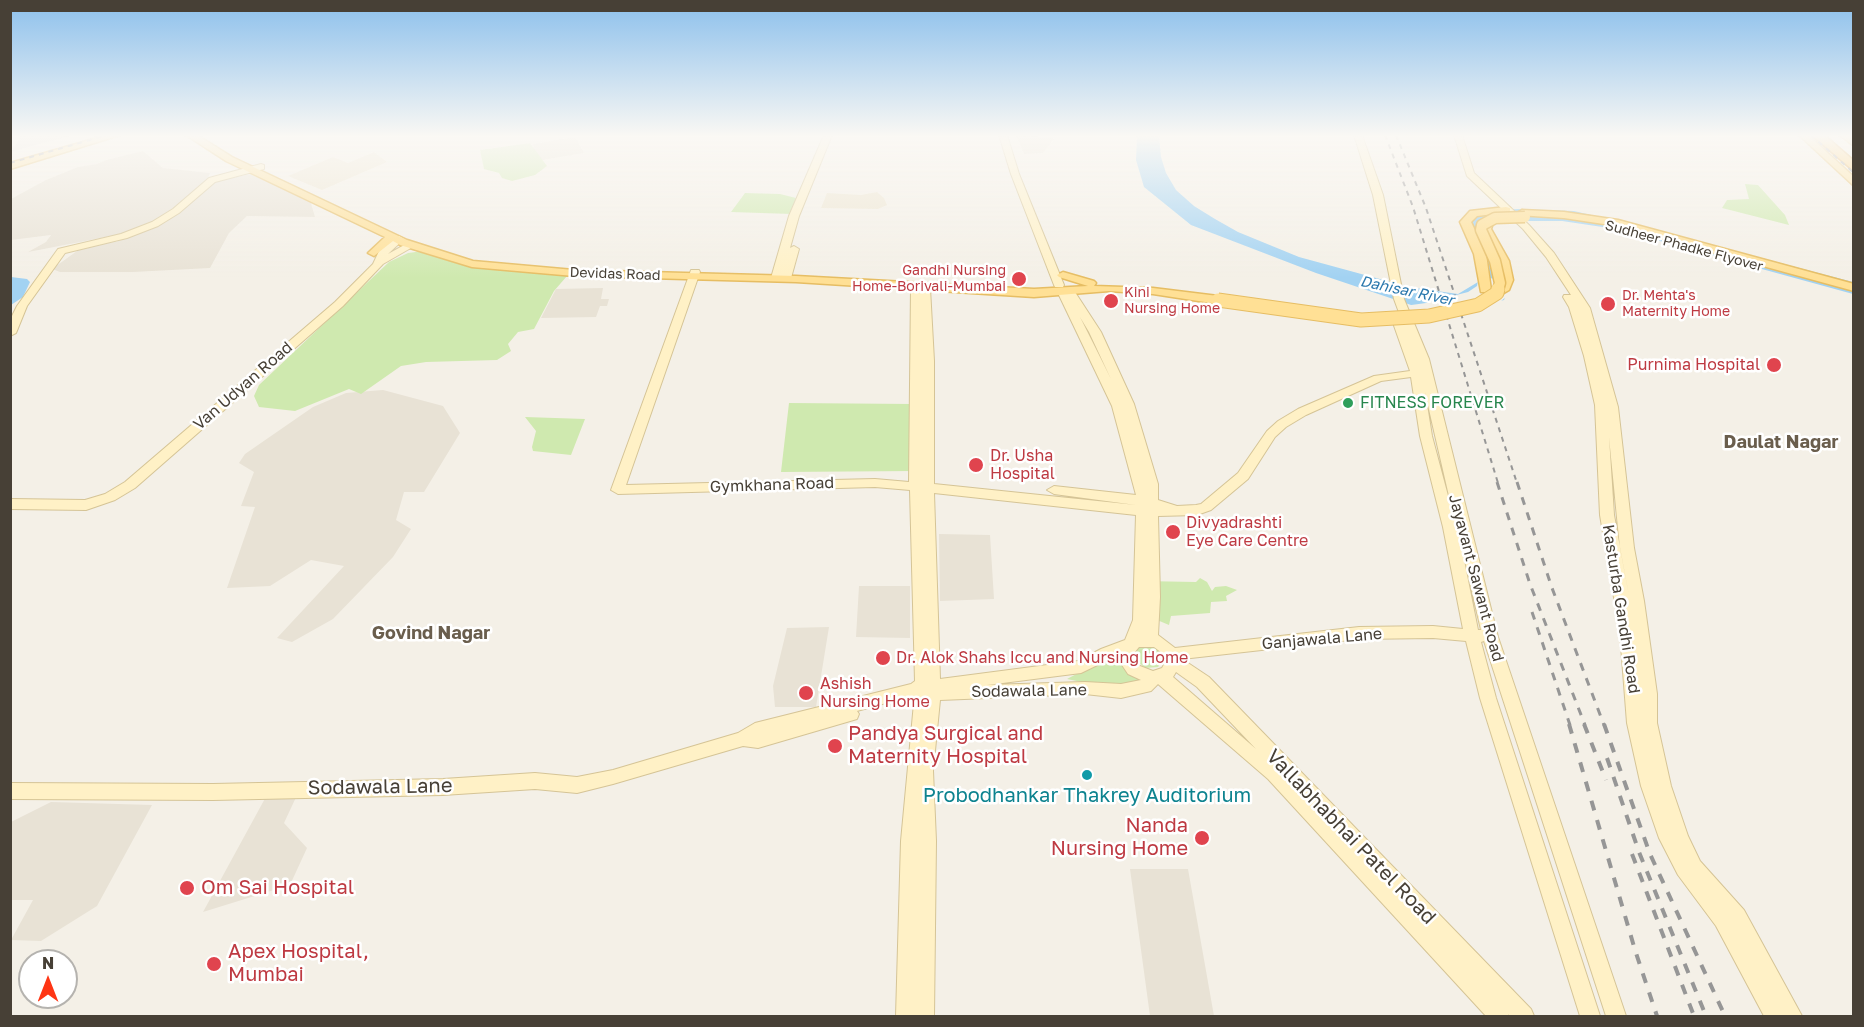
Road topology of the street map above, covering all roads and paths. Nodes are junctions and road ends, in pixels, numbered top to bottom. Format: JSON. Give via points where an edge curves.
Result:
{"nodes":[{"id":1,"x":209,"y":183,"type":"edge"},
{"id":2,"x":288,"y":183,"type":"edge"},
{"id":3,"x":293,"y":183,"type":"edge"},
{"id":4,"x":811,"y":183,"type":"edge"},
{"id":5,"x":812,"y":183,"type":"edge"},
{"id":6,"x":1020,"y":183,"type":"edge"},
{"id":7,"x":1028,"y":183,"type":"edge"},
{"id":8,"x":1367,"y":183,"type":"edge"},
{"id":9,"x":1374,"y":183,"type":"edge"},
{"id":10,"x":1473,"y":183,"type":"edge"},
{"id":11,"x":1478,"y":183,"type":"edge"},
{"id":12,"x":809,"y":190,"type":"junction"},
{"id":13,"x":1507,"y":214,"type":"junction"},
{"id":14,"x":408,"y":240,"type":"junction"},
{"id":15,"x":376,"y":258,"type":"junction"},
{"id":16,"x":695,"y":274,"type":"junction"},
{"id":17,"x":782,"y":276,"type":"junction"},
{"id":18,"x":1389,"y":276,"type":"junction"},
{"id":19,"x":1560,"y":278,"type":"junction"},
{"id":20,"x":1089,"y":286,"type":"junction"},
{"id":21,"x":921,"y":287,"type":"junction"},
{"id":22,"x":1065,"y":289,"type":"junction"},
{"id":23,"x":1032,"y":290,"type":"junction"},
{"id":24,"x":1854,"y":290,"type":"edge"},
{"id":25,"x":1491,"y":292,"type":"junction"},
{"id":26,"x":10,"y":333,"type":"edge"},
{"id":27,"x":1421,"y":372,"type":"junction"},
{"id":28,"x":921,"y":481,"type":"junction"},
{"id":29,"x":10,"y":497,"type":"edge"},
{"id":30,"x":100,"y":501,"type":"junction"},
{"id":31,"x":10,"y":504,"type":"edge"},
{"id":32,"x":1148,"y":506,"type":"junction"},
{"id":33,"x":1608,"y":521,"type":"junction"},
{"id":34,"x":1624,"y":526,"type":"junction"},
{"id":35,"x":1481,"y":636,"type":"junction"},
{"id":36,"x":1150,"y":639,"type":"junction"},
{"id":37,"x":1131,"y":644,"type":"junction"},
{"id":38,"x":1177,"y":658,"type":"junction"},
{"id":39,"x":1157,"y":676,"type":"junction"},
{"id":40,"x":926,"y":691,"type":"junction"},
{"id":41,"x":1642,"y":692,"type":"junction"},
{"id":42,"x":1514,"y":780,"type":"junction"},
{"id":43,"x":1538,"y":782,"type":"junction"},
{"id":44,"x":10,"y":791,"type":"edge"},
{"id":45,"x":1548,"y":885,"type":"junction"},
{"id":46,"x":1572,"y":886,"type":"junction"},
{"id":47,"x":1730,"y":918,"type":"junction"},
{"id":48,"x":1580,"y":985,"type":"junction"},
{"id":49,"x":1606,"y":987,"type":"junction"},
{"id":50,"x":906,"y":1017,"type":"edge"},
{"id":51,"x":924,"y":1017,"type":"edge"},
{"id":52,"x":1499,"y":1017,"type":"edge"},
{"id":53,"x":1524,"y":1017,"type":"edge"},
{"id":54,"x":1590,"y":1017,"type":"edge"},
{"id":55,"x":1616,"y":1017,"type":"edge"},
{"id":56,"x":1775,"y":1017,"type":"edge"},
{"id":57,"x":1792,"y":1017,"type":"edge"}],
"edges":[{"from":1,"to":26,"type":"street","via":[[155,224],[62,251],[22,306]]},
{"from":2,"to":14,"type":"main road","name":"Devidas Road"},
{"from":3,"to":14,"type":"main road","name":"Devidas Road"},
{"from":4,"to":12,"type":"street"},
{"from":5,"to":12,"type":"street"},
{"from":6,"to":22,"type":"street"},
{"from":7,"to":22,"type":"street"},
{"from":8,"to":18,"type":"street","name":"Jayavant Sawant Road"},
{"from":9,"to":18,"type":"street","name":"Jayavant Sawant Road"},
{"from":10,"to":13,"type":"street"},
{"from":11,"to":13,"type":"street"},
{"from":12,"to":17,"type":"street"},
{"from":13,"to":19,"type":"street","name":"Kasturba Gandhi Road"},
{"from":13,"to":25,"type":"main road","bridge":true,"via":[[1486,227],[1503,261],[1507,280],[1505,288]]},
{"from":13,"to":25,"type":"main road","via":[[1474,213],[1465,222]]},
{"from":14,"to":15,"type":"main road"},
{"from":14,"to":15,"type":"street","name":"Van Udyan Road"},
{"from":14,"to":16,"type":"main road","name":"Devidas Road","via":[[472,264],[495,267],[574,273]]},
{"from":15,"to":30,"type":"street","name":"Van Udyan Road","via":[[339,304],[130,485]]},
{"from":16,"to":17,"type":"main road","name":"Devidas Road"},
{"from":16,"to":28,"type":"street","name":"Gymkhana Road","via":[[620,486]]},
{"from":17,"to":21,"type":"main road","name":"Devidas Road"},
{"from":17,"to":23,"type":"main road","name":"Devidas Road"},
{"from":18,"to":27,"type":"street","name":"Jayavant Sawant Road","via":[[1394,299],[1423,359]]},
{"from":19,"to":33,"type":"street","name":"Kasturba Gandhi Road","via":[[1590,356],[1603,421]]},
{"from":19,"to":34,"type":"street","name":"Kasturba Gandhi Road","via":[[1585,308],[1607,387]]},
{"from":20,"to":22,"type":"main road"},
{"from":20,"to":22,"type":"main road","via":[[1077,294]]},
{"from":20,"to":25,"type":"main road","bridge":true,"via":[[1219,297],[1361,320],[1429,316],[1478,305]]},
{"from":21,"to":23,"type":"main road","name":"Devidas Road"},
{"from":21,"to":28,"type":"street","via":[[928,361]]},
{"from":22,"to":23,"type":"main road","via":[[1048,283]]},
{"from":22,"to":23,"type":"main road","via":[[1055,297]]},
{"from":22,"to":32,"type":"street","via":[[1118,406]]},
{"from":24,"to":25,"type":"main road","name":"Sudheer Phadke Flyover","bridge":true,"via":[[1621,227],[1565,218],[1525,217],[1495,218],[1482,225],[1500,277]]},
{"from":27,"to":32,"type":"street","name":"Gymkhana Road","via":[[1378,378],[1289,420],[1271,434],[1243,476],[1206,507],[1185,512]]},
{"from":27,"to":35,"type":"street","name":"Jayavant Sawant Road"},
{"from":28,"to":32,"type":"street","name":"Gymkhana Road"},
{"from":28,"to":40,"type":"street","via":[[933,676]]},
{"from":29,"to":30,"type":"street","via":[[92,497]]},
{"from":30,"to":31,"type":"street","name":"Van Udyan Road","via":[[86,505]]},
{"from":32,"to":36,"type":"street","via":[[1153,597]]},
{"from":32,"to":37,"type":"street","via":[[1140,620]]},
{"from":33,"to":34,"type":"street"},
{"from":33,"to":41,"type":"street","name":"Kasturba Gandhi Road"},
{"from":34,"to":41,"type":"street","name":"Kasturba Gandhi Road"},
{"from":35,"to":38,"type":"street","name":"Ganjawala Lane","via":[[1359,633]]},
{"from":35,"to":42,"type":"street","name":"Jayavant Sawant Road","via":[[1488,698]]},
{"from":35,"to":43,"type":"street","name":"Jayavant Sawant Road"},
{"from":36,"to":37,"type":"street"},
{"from":36,"to":38,"type":"street","via":[[1164,644]]},
{"from":37,"to":39,"type":"street","via":[[1126,653],[1129,665],[1141,674]]},
{"from":37,"to":40,"type":"street","name":"Sodawala Lane","via":[[1081,667]]},
{"from":38,"to":39,"type":"street","via":[[1172,668]]},
{"from":38,"to":53,"type":"street","name":"Vallabhabhai Patel Road"},
{"from":39,"to":40,"type":"street","name":"Sodawala Lane","via":[[1144,686],[1121,691]]},
{"from":39,"to":52,"type":"street","name":"Vallabhabhai Patel Road","via":[[1274,774]]},
{"from":40,"to":44,"type":"street","name":"Sodawala Lane","via":[[577,785],[535,781],[213,792]]},
{"from":40,"to":50,"type":"street","via":[[910,841]]},
{"from":40,"to":51,"type":"street"},
{"from":41,"to":47,"type":"street","name":"Kasturba Gandhi Road","via":[[1635,723],[1668,838],[1684,869]]},
{"from":42,"to":43,"type":"street"},
{"from":42,"to":45,"type":"street","name":"Jayavant Sawant Road"},
{"from":43,"to":46,"type":"street","name":"Jayavant Sawant Road"},
{"from":45,"to":46,"type":"street"},
{"from":45,"to":48,"type":"street","name":"Jayavant Sawant Road"},
{"from":46,"to":49,"type":"street","name":"Jayavant Sawant Road"},
{"from":47,"to":56,"type":"street","name":"Kasturba Gandhi Road"},
{"from":47,"to":57,"type":"street","name":"Kasturba Gandhi Road","via":[[1752,941]]},
{"from":48,"to":49,"type":"street"},
{"from":48,"to":54,"type":"street","name":"Jayavant Sawant Road"},
{"from":49,"to":55,"type":"street","name":"Jayavant Sawant Road"}]}
